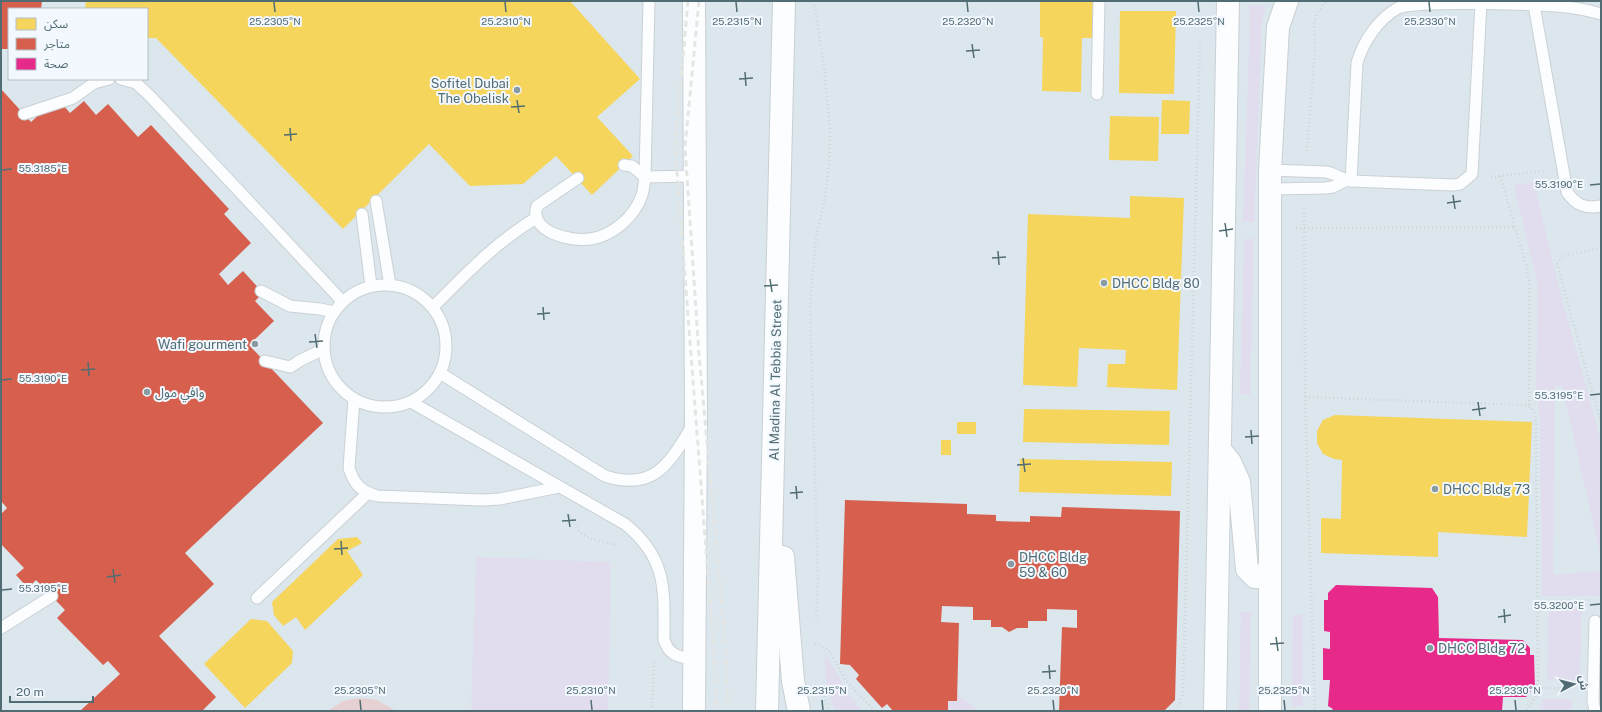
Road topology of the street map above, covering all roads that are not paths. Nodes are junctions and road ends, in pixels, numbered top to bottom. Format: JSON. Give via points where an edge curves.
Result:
{"nodes":[{"id":1,"x":649,"y":1,"type":"edge"},
{"id":2,"x":694,"y":1,"type":"edge"},
{"id":3,"x":784,"y":1,"type":"edge"},
{"id":4,"x":1098,"y":1,"type":"edge"},
{"id":5,"x":1228,"y":1,"type":"edge"},
{"id":6,"x":1287,"y":1,"type":"edge"},
{"id":7,"x":1481,"y":3,"type":"junction"},
{"id":8,"x":1534,"y":5,"type":"junction"},
{"id":9,"x":1601,"y":14,"type":"edge"},
{"id":10,"x":104,"y":80,"type":"edge"},
{"id":11,"x":125,"y":80,"type":"edge"},
{"id":12,"x":1097,"y":94,"type":"dead end"},
{"id":13,"x":24,"y":114,"type":"dead end"},
{"id":14,"x":624,"y":165,"type":"dead end"},
{"id":15,"x":695,"y":176,"type":"junction"},
{"id":16,"x":645,"y":177,"type":"junction"},
{"id":17,"x":578,"y":178,"type":"dead end"},
{"id":18,"x":1270,"y":179,"type":"junction"},
{"id":19,"x":1348,"y":181,"type":"junction"},
{"id":20,"x":376,"y":201,"type":"dead end"},
{"id":21,"x":1601,"y":206,"type":"edge"},
{"id":22,"x":362,"y":214,"type":"dead end"},
{"id":23,"x":536,"y":218,"type":"junction"},
{"id":24,"x":390,"y":285,"type":"junction"},
{"id":25,"x":371,"y":286,"type":"junction"},
{"id":26,"x":261,"y":291,"type":"dead end"},
{"id":27,"x":343,"y":302,"type":"junction"},
{"id":28,"x":433,"y":307,"type":"junction"},
{"id":29,"x":334,"y":312,"type":"junction"},
{"id":30,"x":324,"y":349,"type":"junction"},
{"id":31,"x":265,"y":361,"type":"dead end"},
{"id":32,"x":440,"y":373,"type":"junction"},
{"id":33,"x":354,"y":399,"type":"junction"},
{"id":34,"x":411,"y":402,"type":"junction"},
{"id":35,"x":696,"y":420,"type":"junction"},
{"id":36,"x":1220,"y":450,"type":"junction"},
{"id":37,"x":559,"y":487,"type":"junction"},
{"id":38,"x":367,"y":494,"type":"junction"},
{"id":39,"x":771,"y":529,"type":"junction"},
{"id":40,"x":1270,"y":569,"type":"junction"},
{"id":41,"x":52,"y":596,"type":"dead end"},
{"id":42,"x":257,"y":598,"type":"dead end"},
{"id":43,"x":1595,"y":620,"type":"dead end"},
{"id":44,"x":1,"y":628,"type":"edge"},
{"id":45,"x":695,"y":660,"type":"junction"},
{"id":46,"x":1594,"y":706,"type":"edge"},
{"id":47,"x":694,"y":711,"type":"edge"},
{"id":48,"x":767,"y":711,"type":"edge"},
{"id":49,"x":799,"y":711,"type":"edge"},
{"id":50,"x":1215,"y":711,"type":"edge"},
{"id":51,"x":1270,"y":711,"type":"edge"},
{"id":52,"x":1587,"y":711,"type":"edge"}],
"edges":[{"from":1,"to":16,"type":"lane"},
{"from":2,"to":15,"type":"street"},
{"from":3,"to":39,"type":"street","name":"Al Madina Al Tebbia Street"},
{"from":4,"to":12,"type":"lane"},
{"from":5,"to":36,"type":"street"},
{"from":6,"to":18,"type":"street","via":[[1278,27]]},
{"from":7,"to":8,"type":"lane"},
{"from":7,"to":19,"type":"lane","via":[[1430,2],[1399,7],[1390,13],[1369,37],[1361,48],[1357,63]]},
{"from":7,"to":19,"type":"lane","via":[[1472,174],[1467,180],[1453,186]]},
{"from":8,"to":9,"type":"lane","via":[[1579,9]]},
{"from":8,"to":21,"type":"lane","via":[[1567,192],[1574,202],[1584,207]]},
{"from":10,"to":13,"type":"lane","via":[[94,82],[73,98]]},
{"from":11,"to":27,"type":"lane","via":[[136,83],[150,96]]},
{"from":14,"to":16,"type":"lane","via":[[632,166]]},
{"from":15,"to":16,"type":"lane"},
{"from":15,"to":35,"type":"street"},
{"from":16,"to":23,"type":"lane","via":[[642,196],[630,215],[619,226],[605,234],[591,239],[568,237],[548,231],[539,225]]},
{"from":17,"to":23,"type":"lane","via":[[537,206]]},
{"from":18,"to":19,"type":"lane","via":[[1325,188]]},
{"from":18,"to":19,"type":"lane","via":[[1326,172],[1334,173]]},
{"from":18,"to":40,"type":"street"},
{"from":20,"to":24,"type":"lane"},
{"from":22,"to":25,"type":"lane"},
{"from":23,"to":28,"type":"lane","via":[[499,243]]},
{"from":24,"to":25,"type":"lane"},
{"from":24,"to":28,"type":"lane","via":[[406,288]]},
{"from":25,"to":27,"type":"lane","via":[[356,292]]},
{"from":26,"to":29,"type":"lane","via":[[290,306]]},
{"from":27,"to":29,"type":"lane"},
{"from":28,"to":32,"type":"lane","via":[[442,322],[446,339],[446,357]]},
{"from":29,"to":30,"type":"lane","via":[[326,330]]},
{"from":30,"to":31,"type":"lane","via":[[290,367]]},
{"from":30,"to":33,"type":"lane","via":[[328,369],[338,386]]},
{"from":32,"to":34,"type":"lane","via":[[423,395]]},
{"from":32,"to":35,"type":"lane","via":[[606,476],[618,480],[632,481],[658,472],[669,463]]},
{"from":33,"to":34,"type":"lane","via":[[372,406],[392,408]]},
{"from":33,"to":38,"type":"lane","via":[[350,468],[358,488]]},
{"from":34,"to":37,"type":"lane"},
{"from":35,"to":45,"type":"street"},
{"from":36,"to":40,"type":"street","via":[[1230,462],[1239,482],[1247,569],[1255,576],[1261,577]]},
{"from":36,"to":50,"type":"street"},
{"from":37,"to":38,"type":"lane","via":[[518,496],[482,500]]},
{"from":37,"to":45,"type":"lane","via":[[625,524],[648,546],[662,575],[664,640],[672,654]]},
{"from":38,"to":42,"type":"lane"},
{"from":39,"to":48,"type":"street","name":"Al Madina Al Tebbia Street"},
{"from":39,"to":49,"type":"street","via":[[777,538],[783,559],[793,681]]},
{"from":40,"to":51,"type":"street"},
{"from":41,"to":44,"type":"lane"},
{"from":43,"to":46,"type":"lane"},
{"from":45,"to":47,"type":"street"},
{"from":46,"to":52,"type":"lane"}]}
